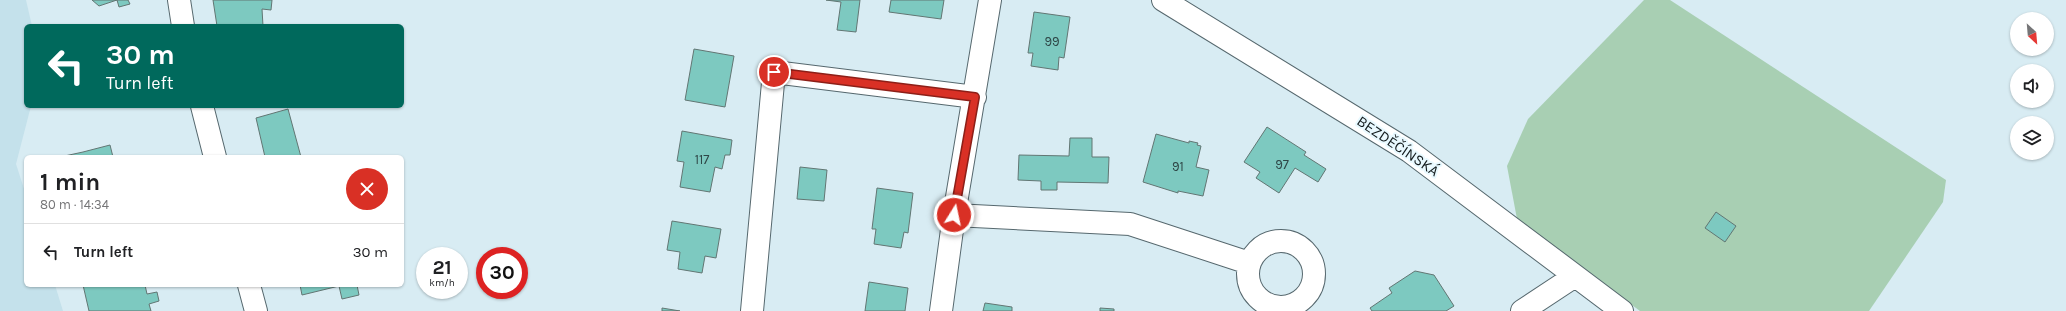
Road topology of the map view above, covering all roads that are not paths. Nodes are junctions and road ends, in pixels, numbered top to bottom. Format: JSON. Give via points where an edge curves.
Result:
{"nodes":[{"id":1,"x":179,"y":0,"type":"edge"},
{"id":2,"x":990,"y":0,"type":"edge"},
{"id":3,"x":1163,"y":0,"type":"edge"},
{"id":4,"x":184,"y":24,"type":"edge"},
{"id":5,"x":975,"y":97,"type":"junction"},
{"id":6,"x":203,"y":108,"type":"edge"},
{"id":7,"x":214,"y":155,"type":"edge"},
{"id":8,"x":954,"y":215,"type":"junction"},
{"id":9,"x":1249,"y":263,"type":"dead end"},
{"id":10,"x":1575,"y":276,"type":"junction"},
{"id":11,"x":250,"y":287,"type":"edge"},
{"id":12,"x":256,"y":311,"type":"edge"},
{"id":13,"x":752,"y":311,"type":"edge"},
{"id":14,"x":941,"y":311,"type":"edge"},
{"id":15,"x":1522,"y":311,"type":"edge"},
{"id":16,"x":1622,"y":311,"type":"edge"}],
"edges":[{"from":1,"to":4,"type":"street"},
{"from":2,"to":5,"type":"street"},
{"from":3,"to":10,"type":"street","name":"BEZDĚČÍNSKÁ","via":[[1409,150]]},
{"from":5,"to":8,"type":"street"},
{"from":5,"to":13,"type":"street","via":[[774,72]]},
{"from":6,"to":7,"type":"street"},
{"from":8,"to":9,"type":"street","via":[[1130,224]]},
{"from":8,"to":14,"type":"street"},
{"from":10,"to":15,"type":"street"},
{"from":10,"to":16,"type":"street","name":"BEZDĚČÍNSKÁ"},
{"from":11,"to":12,"type":"street"}]}
